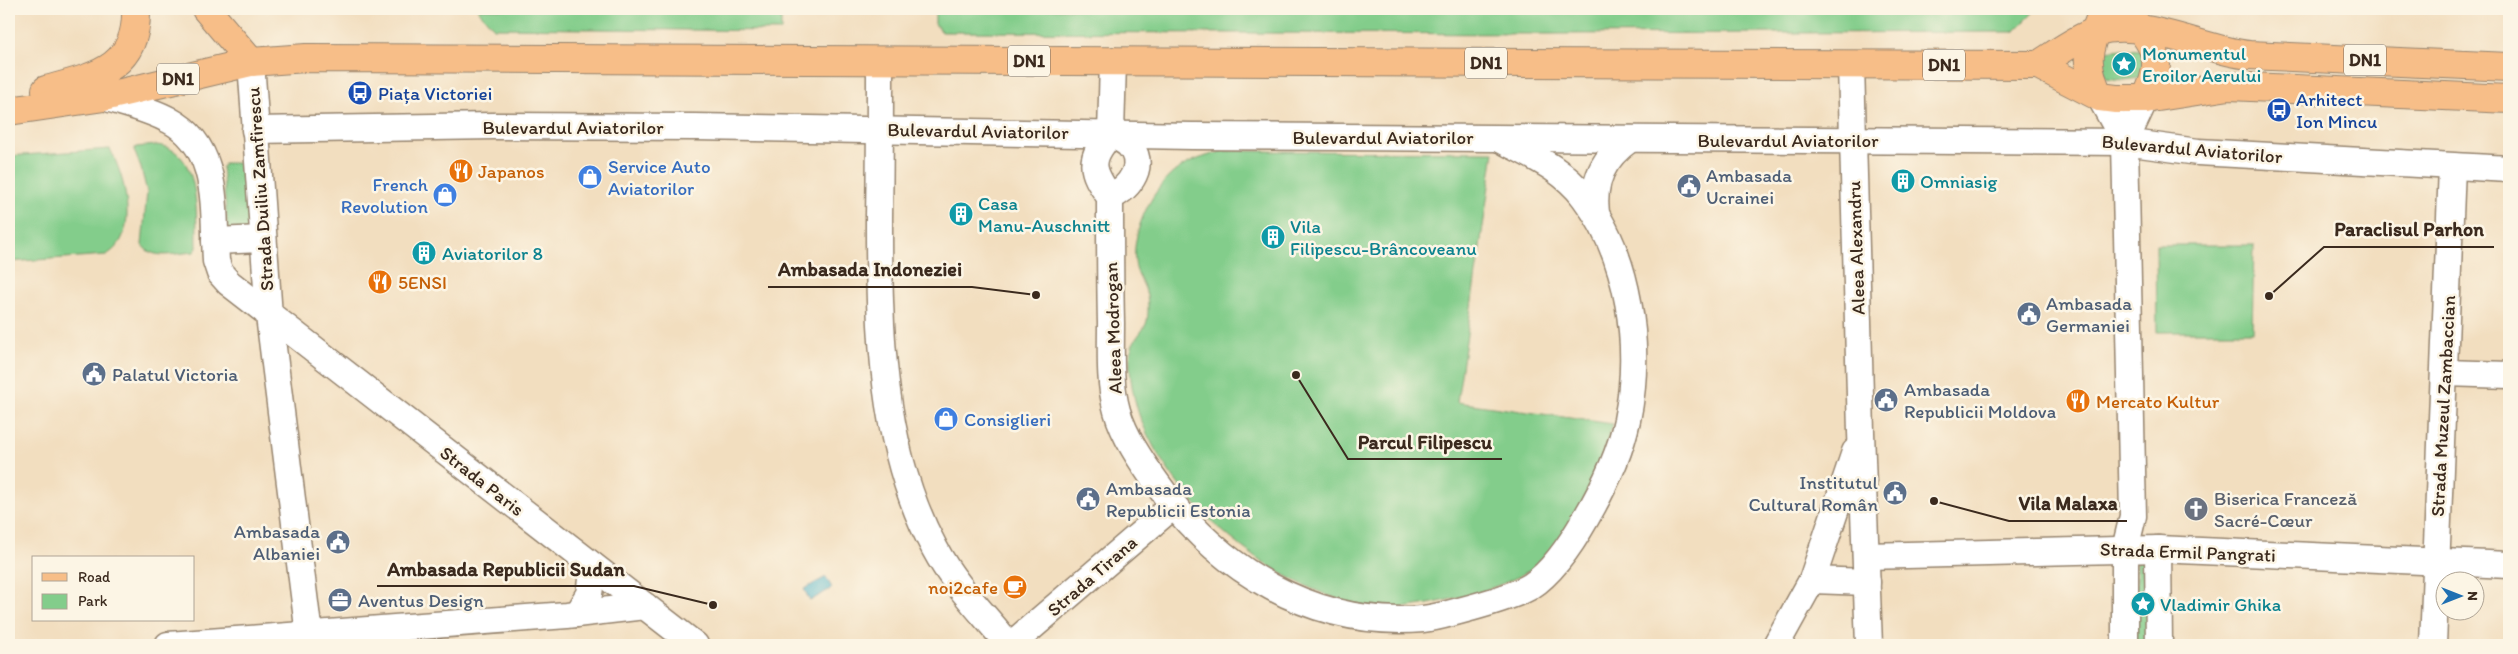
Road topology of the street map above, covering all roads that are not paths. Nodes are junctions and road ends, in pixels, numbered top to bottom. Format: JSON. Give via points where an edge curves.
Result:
{"nodes":[{"id":1,"x":136,"y":9,"type":"edge"},
{"id":2,"x":206,"y":9,"type":"edge"},
{"id":3,"x":2132,"y":19,"type":"edge"},
{"id":4,"x":2099,"y":20,"type":"edge"},
{"id":5,"x":880,"y":61,"type":"junction"},
{"id":6,"x":1113,"y":61,"type":"junction"},
{"id":7,"x":251,"y":62,"type":"junction"},
{"id":8,"x":1851,"y":65,"type":"junction"},
{"id":9,"x":2038,"y":65,"type":"junction"},
{"id":10,"x":2509,"y":67,"type":"edge"},
{"id":11,"x":104,"y":97,"type":"junction"},
{"id":12,"x":2100,"y":97,"type":"junction"},
{"id":13,"x":2145,"y":98,"type":"junction"},
{"id":14,"x":2509,"y":99,"type":"edge"},
{"id":15,"x":9,"y":102,"type":"edge"},
{"id":16,"x":9,"y":110,"type":"edge"},
{"id":17,"x":880,"y":129,"type":"junction"},
{"id":18,"x":255,"y":130,"type":"junction"},
{"id":19,"x":1111,"y":134,"type":"junction"},
{"id":20,"x":1192,"y":136,"type":"junction"},
{"id":21,"x":1497,"y":138,"type":"junction"},
{"id":22,"x":1630,"y":139,"type":"junction"},
{"id":23,"x":1853,"y":140,"type":"junction"},
{"id":24,"x":2125,"y":142,"type":"junction"},
{"id":25,"x":2452,"y":167,"type":"junction"},
{"id":26,"x":2509,"y":169,"type":"edge"},
{"id":27,"x":1135,"y":175,"type":"junction"},
{"id":28,"x":1110,"y":197,"type":"junction"},
{"id":29,"x":1596,"y":214,"type":"junction"},
{"id":30,"x":263,"y":238,"type":"junction"},
{"id":31,"x":215,"y":241,"type":"junction"},
{"id":32,"x":269,"y":316,"type":"junction"},
{"id":33,"x":2445,"y":373,"type":"junction"},
{"id":34,"x":2509,"y":375,"type":"edge"},
{"id":35,"x":1860,"y":432,"type":"junction"},
{"id":36,"x":1173,"y":506,"type":"junction"},
{"id":37,"x":2133,"y":516,"type":"junction"},
{"id":38,"x":2125,"y":549,"type":"junction"},
{"id":39,"x":2158,"y":549,"type":"junction"},
{"id":40,"x":1866,"y":556,"type":"junction"},
{"id":41,"x":2436,"y":562,"type":"junction"},
{"id":42,"x":2509,"y":565,"type":"edge"},
{"id":43,"x":593,"y":566,"type":"junction"},
{"id":44,"x":1812,"y":580,"type":"junction"},
{"id":45,"x":1867,"y":582,"type":"junction"},
{"id":46,"x":645,"y":606,"type":"junction"},
{"id":47,"x":577,"y":614,"type":"junction"},
{"id":48,"x":309,"y":635,"type":"junction"},
{"id":49,"x":267,"y":642,"type":"edge"},
{"id":50,"x":168,"y":645,"type":"edge"},
{"id":51,"x":695,"y":645,"type":"edge"},
{"id":52,"x":1010,"y":645,"type":"edge"},
{"id":53,"x":1776,"y":645,"type":"edge"},
{"id":54,"x":1869,"y":645,"type":"edge"},
{"id":55,"x":2125,"y":645,"type":"edge"},
{"id":56,"x":2159,"y":645,"type":"edge"},
{"id":57,"x":2433,"y":645,"type":"edge"}],
"edges":[{"from":1,"to":15,"type":"main road","via":[[132,38],[119,61],[111,68],[87,79]]},
{"from":2,"to":7,"type":"main road"},
{"from":3,"to":4,"type":"main road"},
{"from":3,"to":10,"type":"main road","number":"DN1","via":[[2221,51],[2249,55]]},
{"from":3,"to":13,"type":"main road","via":[[2156,52],[2158,63]]},
{"from":4,"to":9,"type":"main road"},
{"from":4,"to":12,"type":"main road","via":[[2088,68]]},
{"from":5,"to":6,"type":"main road","number":"DN1"},
{"from":5,"to":7,"type":"main road","number":"DN1","via":[[306,58]]},
{"from":5,"to":17,"type":"street"},
{"from":6,"to":8,"type":"main road","number":"DN1"},
{"from":6,"to":19,"type":"street"},
{"from":7,"to":11,"type":"main road","number":"DN1"},
{"from":7,"to":18,"type":"street","name":"Strada Duiliu Zamfirescu"},
{"from":8,"to":9,"type":"main road","number":"DN1"},
{"from":8,"to":23,"type":"street","name":"Aleea Alexandru"},
{"from":9,"to":12,"type":"main road","number":"DN1"},
{"from":11,"to":16,"type":"main road","number":"DN1"},
{"from":11,"to":31,"type":"street","name":"Strada Duiliu Zamfirescu","via":[[172,121],[198,145],[211,180]]},
{"from":12,"to":13,"type":"main road","number":"DN1"},
{"from":12,"to":24,"type":"street"},
{"from":13,"to":14,"type":"main road","number":"DN1","via":[[2222,87],[2274,87]]},
{"from":13,"to":24,"type":"street"},
{"from":17,"to":18,"type":"street","name":"Bulevardul Aviatorilor","via":[[493,126]]},
{"from":17,"to":19,"type":"street","name":"Bulevardul Aviatorilor"},
{"from":17,"to":52,"type":"street","via":[[880,324],[893,427],[909,485],[936,550],[951,575]]},
{"from":18,"to":30,"type":"street","name":"Strada Duiliu Zamfirescu"},
{"from":19,"to":20,"type":"street","name":"Bulevardul Aviatorilor"},
{"from":19,"to":27,"type":"street","via":[[1127,143],[1134,152]]},
{"from":19,"to":28,"type":"street","via":[[1099,147],[1093,165]]},
{"from":20,"to":21,"type":"street","name":"Bulevardul Aviatorilor"},
{"from":20,"to":27,"type":"street","via":[[1159,149]]},
{"from":21,"to":22,"type":"street","name":"Bulevardul Aviatorilor"},
{"from":21,"to":29,"type":"street","name":"Aleea Modrogan","via":[[1538,158],[1570,181]]},
{"from":22,"to":23,"type":"street","name":"Bulevardul Aviatorilor"},
{"from":22,"to":29,"type":"street","name":"Aleea Modrogan","via":[[1607,158],[1596,188]]},
{"from":23,"to":24,"type":"street","name":"Bulevardul Aviatorilor"},
{"from":23,"to":35,"type":"street","name":"Aleea Alexandru"},
{"from":24,"to":25,"type":"street","name":"Bulevardul Aviatorilor","via":[[2198,152]]},
{"from":24,"to":37,"type":"street"},
{"from":25,"to":26,"type":"street","name":"Bulevardul Aviatorilor"},
{"from":25,"to":33,"type":"street","name":"Strada Muzeul Zambaccian"},
{"from":27,"to":28,"type":"street","via":[[1129,185]]},
{"from":28,"to":36,"type":"street","name":"Aleea Modrogan","via":[[1112,376],[1117,412],[1134,449]]},
{"from":29,"to":36,"type":"street","name":"Aleea Modrogan","via":[[1608,236],[1623,282],[1632,337],[1634,358],[1627,422],[1602,491],[1567,551],[1531,586],[1474,607],[1426,619],[1377,621],[1327,611],[1278,591],[1245,572],[1212,548]]},
{"from":30,"to":31,"type":"street"},
{"from":30,"to":32,"type":"street","name":"Strada Duiliu Zamfirescu"},
{"from":31,"to":32,"type":"street","name":"Strada Duiliu Zamfirescu","via":[[220,273]]},
{"from":32,"to":43,"type":"street","name":"Strada Paris"},
{"from":32,"to":48,"type":"street","name":"Strada Duiliu Zamfirescu"},
{"from":33,"to":34,"type":"street"},
{"from":33,"to":41,"type":"street","name":"Strada Muzeul Zambaccian"},
{"from":35,"to":40,"type":"street","name":"Aleea Alexandru"},
{"from":35,"to":44,"type":"street"},
{"from":36,"to":52,"type":"street","name":"Strada Tirana"},
{"from":37,"to":38,"type":"street"},
{"from":37,"to":39,"type":"street","via":[[2142,535]]},
{"from":38,"to":39,"type":"street","name":"Strada Ermil Pangrati"},
{"from":38,"to":40,"type":"street","name":"Strada Ermil Pangrati"},
{"from":38,"to":55,"type":"street"},
{"from":39,"to":41,"type":"street","name":"Strada Ermil Pangrati"},
{"from":39,"to":56,"type":"street"},
{"from":40,"to":45,"type":"street","name":"Aleea Alexandru"},
{"from":41,"to":42,"type":"street","name":"Strada Ermil Pangrati"},
{"from":41,"to":57,"type":"street","name":"Strada Muzeul Zambaccian"},
{"from":43,"to":46,"type":"street","name":"Strada Paris"},
{"from":43,"to":47,"type":"street","via":[[589,594]]},
{"from":44,"to":45,"type":"street"},
{"from":44,"to":53,"type":"street"},
{"from":45,"to":54,"type":"street","name":"Aleea Alexandru"},
{"from":46,"to":47,"type":"street"},
{"from":46,"to":51,"type":"street","name":"Strada Paris"},
{"from":47,"to":48,"type":"street"},
{"from":48,"to":49,"type":"street"},
{"from":49,"to":50,"type":"street"}]}
